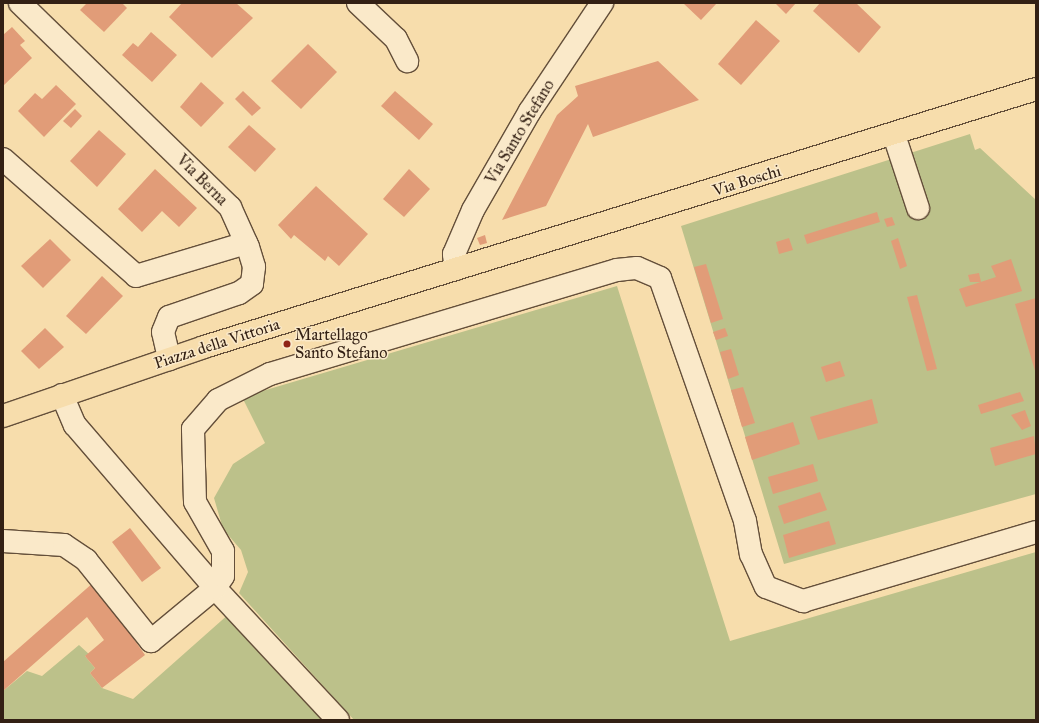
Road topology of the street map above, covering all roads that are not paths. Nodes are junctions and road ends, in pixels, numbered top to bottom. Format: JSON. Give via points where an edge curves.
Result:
{"nodes":[{"id":1,"x":20,"y":3,"type":"edge"},
{"id":2,"x":358,"y":3,"type":"edge"},
{"id":3,"x":602,"y":3,"type":"edge"},
{"id":4,"x":407,"y":61,"type":"dead end"},
{"id":5,"x":1036,"y":89,"type":"edge"},
{"id":6,"x":894,"y":135,"type":"junction"},
{"id":7,"x":3,"y":159,"type":"edge"},
{"id":8,"x":918,"y":208,"type":"dead end"},
{"id":9,"x":246,"y":243,"type":"junction"},
{"id":10,"x":456,"y":269,"type":"junction"},
{"id":11,"x":169,"y":359,"type":"junction"},
{"id":12,"x":62,"y":395,"type":"junction"},
{"id":13,"x":3,"y":416,"type":"edge"},
{"id":14,"x":1036,"y":532,"type":"edge"},
{"id":15,"x":3,"y":541,"type":"edge"},
{"id":16,"x":215,"y":588,"type":"junction"},
{"id":17,"x":338,"y":720,"type":"edge"}],
"edges":[{"from":1,"to":9,"type":"street","name":"Via Berna","via":[[230,207]]},
{"from":2,"to":4,"type":"street","via":[[396,39]]},
{"from":3,"to":10,"type":"street","name":"Via Santo Stefano","via":[[530,111],[474,210],[454,254]]},
{"from":5,"to":6,"type":"main road","name":"Via Boschi"},
{"from":6,"to":8,"type":"street"},
{"from":6,"to":10,"type":"main road","name":"Via Boschi"},
{"from":7,"to":9,"type":"street","via":[[136,276]]},
{"from":9,"to":11,"type":"street","name":"Via Berna","via":[[254,268],[252,284],[240,293],[169,317],[163,332]]},
{"from":10,"to":11,"type":"main road","name":"Piazza della Vittoria"},
{"from":11,"to":12,"type":"main road","name":"Piazza della Vittoria"},
{"from":12,"to":13,"type":"main road","name":"Piazza della Vittoria"},
{"from":12,"to":16,"type":"street","via":[[75,425]]},
{"from":14,"to":16,"type":"street","via":[[803,601],[766,587],[751,554],[745,521],[660,278],[637,268],[617,270],[270,374],[218,400],[194,429],[195,502],[223,551],[223,576]]},
{"from":15,"to":16,"type":"street","via":[[64,545],[86,560],[151,641]]},
{"from":16,"to":17,"type":"street"}]}
